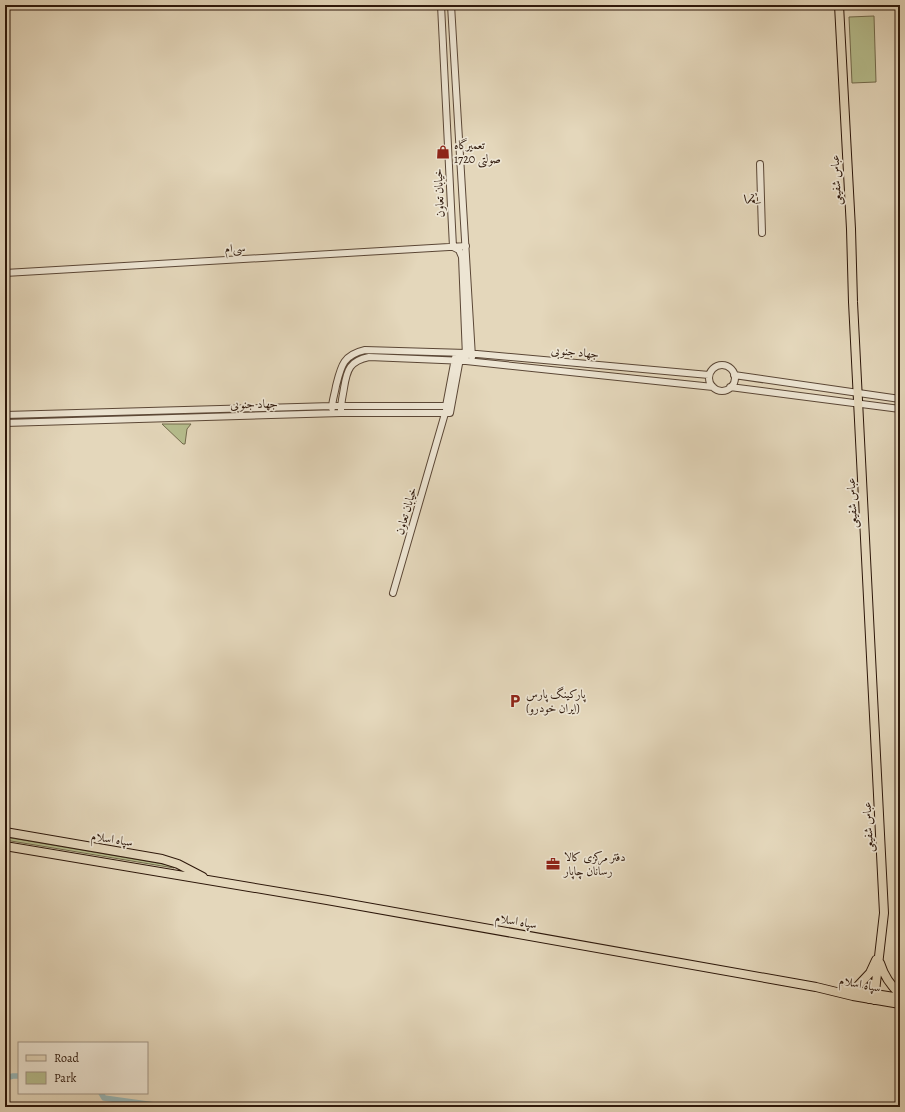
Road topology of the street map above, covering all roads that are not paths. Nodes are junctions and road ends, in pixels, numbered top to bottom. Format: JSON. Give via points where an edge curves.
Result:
{"nodes":[{"id":1,"x":441,"y":5,"type":"edge"},
{"id":2,"x":451,"y":5,"type":"edge"},
{"id":3,"x":834,"y":5,"type":"edge"},
{"id":4,"x":839,"y":5,"type":"edge"},
{"id":5,"x":760,"y":164,"type":"dead end"},
{"id":6,"x":762,"y":233,"type":"dead end"},
{"id":7,"x":466,"y":246,"type":"junction"},
{"id":8,"x":453,"y":247,"type":"junction"},
{"id":9,"x":5,"y":273,"type":"edge"},
{"id":10,"x":464,"y":353,"type":"junction"},
{"id":11,"x":463,"y":361,"type":"junction"},
{"id":12,"x":709,"y":375,"type":"junction"},
{"id":13,"x":734,"y":375,"type":"junction"},
{"id":14,"x":713,"y":387,"type":"junction"},
{"id":15,"x":730,"y":387,"type":"junction"},
{"id":16,"x":856,"y":393,"type":"junction"},
{"id":17,"x":900,"y":399,"type":"edge"},
{"id":18,"x":856,"y":403,"type":"junction"},
{"id":19,"x":332,"y":406,"type":"junction"},
{"id":20,"x":341,"y":406,"type":"junction"},
{"id":21,"x":446,"y":409,"type":"junction"},
{"id":22,"x":900,"y":409,"type":"edge"},
{"id":23,"x":341,"y":413,"type":"junction"},
{"id":24,"x":332,"y":414,"type":"junction"},
{"id":25,"x":5,"y":415,"type":"edge"},
{"id":26,"x":5,"y":423,"type":"edge"},
{"id":27,"x":393,"y":593,"type":"dead end"},
{"id":28,"x":5,"y":832,"type":"edge"},
{"id":29,"x":5,"y":846,"type":"edge"},
{"id":30,"x":211,"y":881,"type":"junction"},
{"id":31,"x":878,"y":960,"type":"junction"},
{"id":32,"x":816,"y":987,"type":"junction"},
{"id":33,"x":854,"y":990,"type":"junction"},
{"id":34,"x":900,"y":994,"type":"edge"},
{"id":35,"x":872,"y":996,"type":"junction"},
{"id":36,"x":900,"y":998,"type":"edge"},
{"id":37,"x":900,"y":1004,"type":"edge"}],
"edges":[{"from":1,"to":8,"type":"street","name":"خیابان تعاون"},
{"from":2,"to":7,"type":"street","name":"خیابان تعاون"},
{"from":3,"to":16,"type":"main road","name":"عباس شفیعی"},
{"from":4,"to":16,"type":"main road","name":"عباس شفیعی","via":[[851,228]]},
{"from":5,"to":6,"type":"street","name":"یکم"},
{"from":7,"to":8,"type":"street","name":"سی‌ام"},
{"from":7,"to":10,"type":"street","name":"خیابان تعاون"},
{"from":8,"to":9,"type":"street","name":"سی‌ام"},
{"from":8,"to":10,"type":"street","name":"خیابان تعاون","via":[[459,250],[462,257]]},
{"from":10,"to":11,"type":"street"},
{"from":10,"to":11,"type":"street"},
{"from":10,"to":12,"type":"street","name":"جهاد جنوبی"},
{"from":10,"to":19,"type":"street","name":"جهاد جنوبی","via":[[365,350],[354,352],[340,369]]},
{"from":11,"to":14,"type":"street","name":"جهاد جنوبی"},
{"from":11,"to":20,"type":"street","name":"جهاد جنوبی","via":[[369,356],[358,359],[351,364],[346,373]]},
{"from":11,"to":21,"type":"street","via":[[450,412]]},
{"from":12,"to":13,"type":"street","via":[[715,367],[721,365],[731,369]]},
{"from":12,"to":14,"type":"street"},
{"from":13,"to":15,"type":"street"},
{"from":13,"to":16,"type":"street"},
{"from":14,"to":15,"type":"street","via":[[718,390]]},
{"from":15,"to":18,"type":"street"},
{"from":16,"to":17,"type":"street"},
{"from":16,"to":18,"type":"main road","name":"عباس شفیعی"},
{"from":18,"to":22,"type":"street"},
{"from":18,"to":31,"type":"main road","name":"عباس شفیعی","via":[[884,913]]},
{"from":19,"to":20,"type":"street","name":"جهاد جنوبی"},
{"from":19,"to":24,"type":"street"},
{"from":19,"to":25,"type":"street","name":"جهاد جنوبی"},
{"from":20,"to":21,"type":"street","name":"جهاد جنوبی"},
{"from":20,"to":23,"type":"street"},
{"from":21,"to":23,"type":"street","name":"جهاد جنوبی"},
{"from":21,"to":27,"type":"street","name":"خیابان تعاون"},
{"from":23,"to":24,"type":"street","name":"جهاد جنوبی"},
{"from":24,"to":26,"type":"street","name":"جهاد جنوبی"},
{"from":28,"to":30,"type":"main road","name":"سپاه اسلام","via":[[162,859]]},
{"from":29,"to":30,"type":"main road","name":"سپاه اسلام"},
{"from":30,"to":32,"type":"main road","name":"سپاه اسلام"},
{"from":31,"to":33,"type":"main road"},
{"from":31,"to":34,"type":"main road","via":[[886,979]]},
{"from":31,"to":35,"type":"main road","name":"عباس شفیعی"},
{"from":32,"to":33,"type":"main road","name":"سپاه اسلام"},
{"from":32,"to":35,"type":"main road","name":"سپاه اسلام"},
{"from":33,"to":35,"type":"main road","name":"سپاه اسلام"},
{"from":35,"to":36,"type":"main road","name":"سپاه اسلام"},
{"from":35,"to":37,"type":"main road","name":"سپاه اسلام"}]}
